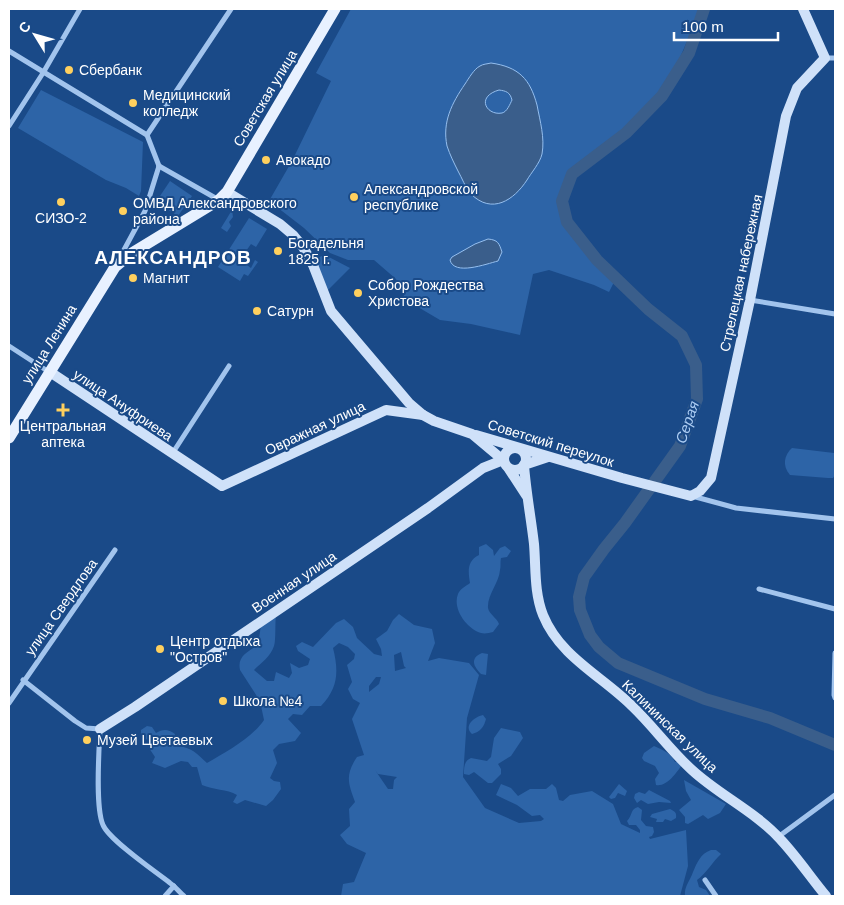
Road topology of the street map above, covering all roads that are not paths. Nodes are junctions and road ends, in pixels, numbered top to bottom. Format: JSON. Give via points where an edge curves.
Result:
{"nodes":[{"id":1,"x":80,"y":9,"type":"edge"},
{"id":2,"x":231,"y":9,"type":"edge"},
{"id":3,"x":336,"y":9,"type":"edge"},
{"id":4,"x":803,"y":9,"type":"edge"},
{"id":5,"x":9,"y":51,"type":"edge"},
{"id":6,"x":830,"y":58,"type":"edge"},
{"id":7,"x":43,"y":72,"type":"junction"},
{"id":8,"x":9,"y":126,"type":"edge"},
{"id":9,"x":147,"y":135,"type":"junction"},
{"id":10,"x":160,"y":166,"type":"junction"},
{"id":11,"x":223,"y":196,"type":"junction"},
{"id":12,"x":115,"y":267,"type":"junction"},
{"id":13,"x":750,"y":300,"type":"junction"},
{"id":14,"x":835,"y":314,"type":"edge"},
{"id":15,"x":9,"y":346,"type":"edge"},
{"id":16,"x":229,"y":366,"type":"dead end"},
{"id":17,"x":50,"y":372,"type":"junction"},
{"id":18,"x":423,"y":415,"type":"junction"},
{"id":19,"x":472,"y":434,"type":"junction"},
{"id":20,"x":9,"y":438,"type":"edge"},
{"id":21,"x":519,"y":448,"type":"junction"},
{"id":22,"x":172,"y":454,"type":"junction"},
{"id":23,"x":548,"y":457,"type":"junction"},
{"id":24,"x":506,"y":464,"type":"junction"},
{"id":25,"x":524,"y":465,"type":"junction"},
{"id":26,"x":222,"y":486,"type":"joint"},
{"id":27,"x":526,"y":496,"type":"junction"},
{"id":28,"x":691,"y":496,"type":"junction"},
{"id":29,"x":835,"y":518,"type":"edge"},
{"id":30,"x":115,"y":550,"type":"dead end"},
{"id":31,"x":759,"y":589,"type":"dead end"},
{"id":32,"x":835,"y":609,"type":"edge"},
{"id":33,"x":835,"y":653,"type":"edge"},
{"id":34,"x":23,"y":680,"type":"junction"},
{"id":35,"x":835,"y":698,"type":"edge"},
{"id":36,"x":9,"y":703,"type":"edge"},
{"id":37,"x":100,"y":729,"type":"junction"},
{"id":38,"x":835,"y":795,"type":"edge"},
{"id":39,"x":778,"y":837,"type":"junction"},
{"id":40,"x":705,"y":880,"type":"dead end"},
{"id":41,"x":174,"y":886,"type":"junction"},
{"id":42,"x":165,"y":896,"type":"edge"},
{"id":43,"x":184,"y":896,"type":"edge"},
{"id":44,"x":716,"y":896,"type":"edge"},
{"id":45,"x":826,"y":896,"type":"edge"}],
"edges":[{"from":1,"to":7,"type":"street"},
{"from":2,"to":9,"type":"street"},
{"from":3,"to":11,"type":"main road","name":"Советская улица"},
{"from":4,"to":6,"type":"street"},
{"from":5,"to":7,"type":"street"},
{"from":6,"to":13,"type":"street","name":"Стрелецкая набережная","via":[[797,88],[786,116]]},
{"from":7,"to":8,"type":"street"},
{"from":7,"to":9,"type":"street"},
{"from":9,"to":10,"type":"street"},
{"from":10,"to":11,"type":"street"},
{"from":10,"to":12,"type":"street","via":[[145,210]]},
{"from":11,"to":12,"type":"main road","name":"улица Ленина"},
{"from":11,"to":18,"type":"street","via":[[280,224],[293,235],[303,247],[331,311],[397,390]]},
{"from":12,"to":17,"type":"main road","name":"улица Ленина"},
{"from":13,"to":14,"type":"street"},
{"from":13,"to":28,"type":"street","name":"Стрелецкая набережная","via":[[711,478]]},
{"from":15,"to":17,"type":"street","name":"улица Ануфриева"},
{"from":16,"to":22,"type":"street"},
{"from":17,"to":20,"type":"main road","name":"улица Ленина"},
{"from":17,"to":22,"type":"street","name":"улица Ануфриева"},
{"from":18,"to":19,"type":"street"},
{"from":18,"to":26,"type":"street","name":"Овражная улица","via":[[386,410]]},
{"from":19,"to":21,"type":"street","name":"Советский переулок"},
{"from":19,"to":24,"type":"street"},
{"from":21,"to":23,"type":"street","name":"Советский переулок"},
{"from":21,"to":24,"type":"street","via":[[513,447],[504,454]]},
{"from":21,"to":25,"type":"street","via":[[526,455]]},
{"from":22,"to":26,"type":"street","name":"улица Ануфриева"},
{"from":23,"to":25,"type":"street"},
{"from":23,"to":28,"type":"street","name":"Советский переулок"},
{"from":24,"to":25,"type":"street","via":[[517,470]]},
{"from":24,"to":27,"type":"street"},
{"from":24,"to":37,"type":"street","name":"Военная улица","via":[[483,468]]},
{"from":25,"to":27,"type":"street","name":"Калининская улица"},
{"from":27,"to":39,"type":"street","name":"Калининская улица","via":[[534,543],[537,592],[544,616],[556,638],[571,656],[632,705],[694,772]]},
{"from":28,"to":29,"type":"street","via":[[736,508]]},
{"from":30,"to":34,"type":"street","name":"улица Свердлова"},
{"from":31,"to":32,"type":"street"},
{"from":33,"to":35,"type":"street"},
{"from":34,"to":36,"type":"street","name":"улица Свердлова"},
{"from":34,"to":37,"type":"street","via":[[75,721],[86,728]]},
{"from":37,"to":41,"type":"street","via":[[99,787],[103,826],[112,837]]},
{"from":38,"to":39,"type":"street"},
{"from":39,"to":45,"type":"street","name":"Калининская улица"},
{"from":40,"to":44,"type":"street"},
{"from":41,"to":42,"type":"street"},
{"from":41,"to":43,"type":"street"}]}
